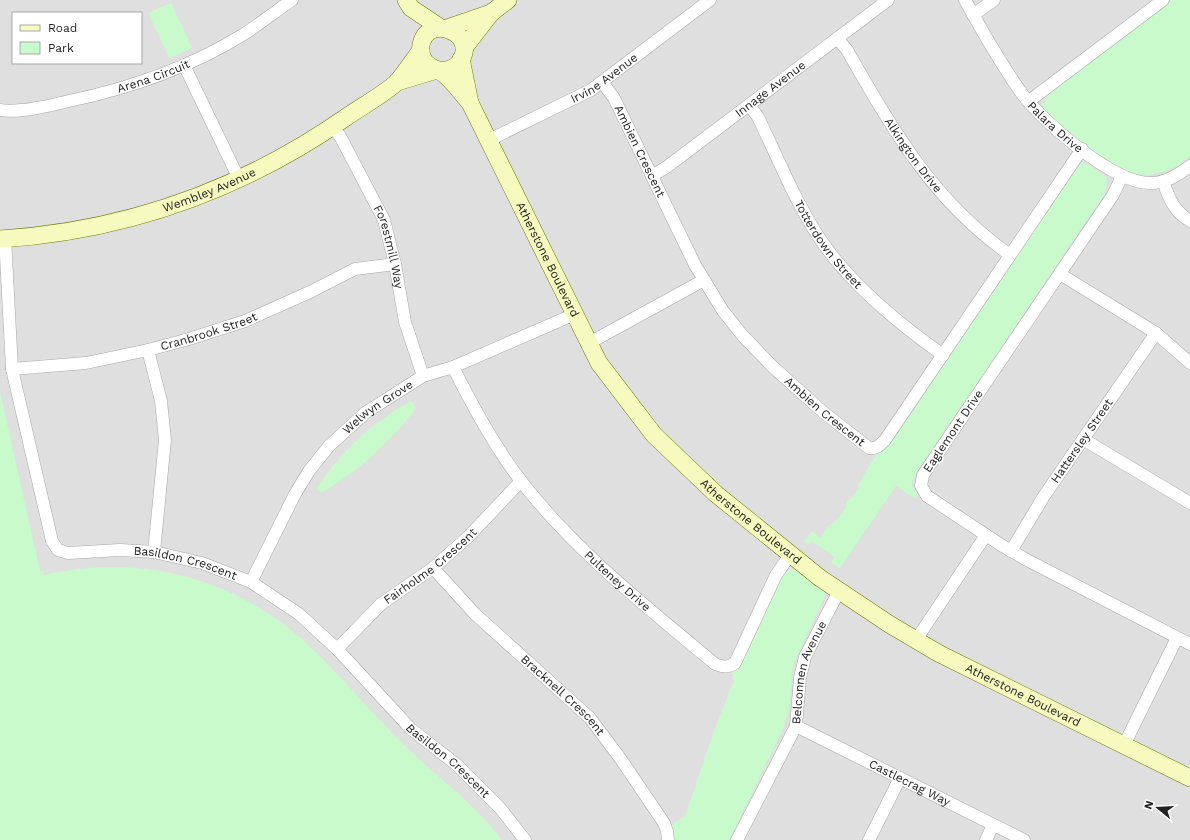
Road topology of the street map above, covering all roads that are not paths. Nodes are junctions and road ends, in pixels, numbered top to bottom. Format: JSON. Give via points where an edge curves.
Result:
{"nodes":[{"id":1,"x":292,"y":0,"type":"edge"},
{"id":2,"x":508,"y":0,"type":"edge"},
{"id":3,"x":710,"y":0,"type":"edge"},
{"id":4,"x":888,"y":0,"type":"edge"},
{"id":5,"x":965,"y":0,"type":"edge"},
{"id":6,"x":994,"y":0,"type":"edge"},
{"id":7,"x":1163,"y":0,"type":"edge"},
{"id":8,"x":408,"y":4,"type":"edge"},
{"id":9,"x":491,"y":13,"type":"junction"},
{"id":10,"x":973,"y":15,"type":"junction"},
{"id":11,"x":444,"y":28,"type":"junction"},
{"id":12,"x":837,"y":38,"type":"junction"},
{"id":13,"x":421,"y":47,"type":"junction"},
{"id":14,"x":462,"y":54,"type":"junction"},
{"id":15,"x":184,"y":65,"type":"junction"},
{"id":16,"x":439,"y":70,"type":"junction"},
{"id":17,"x":397,"y":82,"type":"junction"},
{"id":18,"x":602,"y":82,"type":"junction"},
{"id":19,"x":1029,"y":101,"type":"junction"},
{"id":20,"x":470,"y":103,"type":"junction"},
{"id":21,"x":749,"y":105,"type":"junction"},
{"id":22,"x":0,"y":110,"type":"edge"},
{"id":23,"x":332,"y":127,"type":"junction"},
{"id":24,"x":489,"y":140,"type":"junction"},
{"id":25,"x":1082,"y":149,"type":"junction"},
{"id":26,"x":1190,"y":166,"type":"edge"},
{"id":27,"x":652,"y":176,"type":"junction"},
{"id":28,"x":1122,"y":176,"type":"junction"},
{"id":29,"x":238,"y":180,"type":"junction"},
{"id":30,"x":1163,"y":181,"type":"junction"},
{"id":31,"x":1190,"y":221,"type":"edge"},
{"id":32,"x":2,"y":238,"type":"edge"},
{"id":33,"x":1010,"y":256,"type":"junction"},
{"id":34,"x":395,"y":264,"type":"junction"},
{"id":35,"x":1060,"y":274,"type":"junction"},
{"id":36,"x":704,"y":280,"type":"junction"},
{"id":37,"x":575,"y":314,"type":"junction"},
{"id":38,"x":1156,"y":333,"type":"junction"},
{"id":39,"x":589,"y":343,"type":"junction"},
{"id":40,"x":148,"y":350,"type":"junction"},
{"id":41,"x":943,"y":355,"type":"junction"},
{"id":42,"x":1190,"y":363,"type":"edge"},
{"id":43,"x":453,"y":367,"type":"junction"},
{"id":44,"x":12,"y":370,"type":"junction"},
{"id":45,"x":423,"y":376,"type":"junction"},
{"id":46,"x":1083,"y":439,"type":"junction"},
{"id":47,"x":521,"y":481,"type":"junction"},
{"id":48,"x":1190,"y":503,"type":"edge"},
{"id":49,"x":986,"y":535,"type":"junction"},
{"id":50,"x":1012,"y":551,"type":"junction"},
{"id":51,"x":154,"y":552,"type":"junction"},
{"id":52,"x":790,"y":555,"type":"junction"},
{"id":53,"x":433,"y":568,"type":"junction"},
{"id":54,"x":251,"y":582,"type":"junction"},
{"id":55,"x":839,"y":591,"type":"junction"},
{"id":56,"x":1177,"y":638,"type":"junction"},
{"id":57,"x":916,"y":640,"type":"junction"},
{"id":58,"x":1190,"y":644,"type":"edge"},
{"id":59,"x":337,"y":650,"type":"junction"},
{"id":60,"x":796,"y":726,"type":"junction"},
{"id":61,"x":1124,"y":745,"type":"junction"},
{"id":62,"x":900,"y":778,"type":"junction"},
{"id":63,"x":1190,"y":778,"type":"edge"},
{"id":64,"x":993,"y":825,"type":"junction"},
{"id":65,"x":525,"y":840,"type":"edge"},
{"id":66,"x":668,"y":840,"type":"edge"},
{"id":67,"x":737,"y":840,"type":"edge"},
{"id":68,"x":869,"y":840,"type":"edge"},
{"id":69,"x":986,"y":840,"type":"edge"},
{"id":70,"x":1024,"y":840,"type":"edge"}],
"edges":[{"from":1,"to":15,"type":"street","name":"Arena Circuit","via":[[244,34]]},
{"from":2,"to":9,"type":"street"},
{"from":3,"to":18,"type":"street","name":"Irvine Avenue"},
{"from":4,"to":12,"type":"street","name":"Innage Avenue"},
{"from":5,"to":10,"type":"street","name":"Palara Drive"},
{"from":6,"to":10,"type":"street"},
{"from":7,"to":19,"type":"street"},
{"from":8,"to":11,"type":"street"},
{"from":8,"to":13,"type":"street"},
{"from":9,"to":11,"type":"street"},
{"from":9,"to":14,"type":"street"},
{"from":10,"to":19,"type":"street","name":"Palara Drive"},
{"from":11,"to":13,"type":"street","via":[[431,31],[423,39]]},
{"from":11,"to":14,"type":"street","via":[[452,30],[460,38]]},
{"from":12,"to":21,"type":"street","name":"Innage Avenue"},
{"from":12,"to":33,"type":"street","name":"Alkington Drive","via":[[847,50],[897,136],[923,172],[965,218]]},
{"from":13,"to":16,"type":"street","via":[[422,56],[428,65]]},
{"from":13,"to":17,"type":"street","name":"Wembley Avenue"},
{"from":14,"to":16,"type":"street","via":[[454,67]]},
{"from":14,"to":20,"type":"street","name":"Atherstone Boulevard"},
{"from":15,"to":22,"type":"street","name":"Arena Circuit","via":[[147,81],[95,96],[51,105]]},
{"from":15,"to":29,"type":"street"},
{"from":16,"to":17,"type":"street","name":"Wembley Avenue"},
{"from":16,"to":20,"type":"street","name":"Atherstone Boulevard"},
{"from":17,"to":23,"type":"street","name":"Wembley Avenue"},
{"from":18,"to":24,"type":"street","name":"Irvine Avenue","via":[[584,94]]},
{"from":18,"to":27,"type":"street","name":"Ambien Crescent","via":[[614,98]]},
{"from":19,"to":25,"type":"street","name":"Palara Drive","via":[[1058,130]]},
{"from":20,"to":24,"type":"street","name":"Atherstone Boulevard"},
{"from":21,"to":27,"type":"street","name":"Innage Avenue"},
{"from":21,"to":41,"type":"street","name":"Totterdown Street","via":[[758,117],[810,224],[827,250],[873,297]]},
{"from":23,"to":29,"type":"street","name":"Wembley Avenue","via":[[294,151]]},
{"from":23,"to":34,"type":"street","name":"Forestmill Way","via":[[340,136],[384,220]]},
{"from":24,"to":37,"type":"street","name":"Atherstone Boulevard"},
{"from":25,"to":28,"type":"street","name":"Palara Drive","via":[[1099,163]]},
{"from":25,"to":33,"type":"street","name":"Ambien Crescent"},
{"from":26,"to":30,"type":"street","name":"Palara Drive"},
{"from":27,"to":36,"type":"street","name":"Ambien Crescent"},
{"from":28,"to":30,"type":"street","name":"Palara Drive","via":[[1137,182]]},
{"from":28,"to":35,"type":"street","name":"Eaglemont Drive","via":[[1113,195]]},
{"from":29,"to":32,"type":"street","name":"Wembley Avenue","via":[[175,205],[124,221],[74,230]]},
{"from":30,"to":31,"type":"street","via":[[1170,202]]},
{"from":32,"to":44,"type":"street","name":"Basildon Crescent"},
{"from":33,"to":41,"type":"street","name":"Ambien Crescent"},
{"from":34,"to":40,"type":"street","name":"Cranbrook Street","via":[[355,269],[245,321]]},
{"from":34,"to":45,"type":"street","name":"Forestmill Way","via":[[405,322]]},
{"from":35,"to":38,"type":"street"},
{"from":35,"to":49,"type":"street","name":"Eaglemont Drive","via":[[922,479],[921,486],[927,496]]},
{"from":36,"to":39,"type":"street"},
{"from":36,"to":41,"type":"street","name":"Ambien Crescent","via":[[723,311],[758,352],[822,412],[869,448],[874,449],[885,440]]},
{"from":37,"to":39,"type":"street","name":"Atherstone Boulevard"},
{"from":37,"to":43,"type":"street","name":"Welwyn Grove"},
{"from":38,"to":42,"type":"street"},
{"from":38,"to":46,"type":"street","name":"Hattersley Street"},
{"from":39,"to":52,"type":"street","name":"Atherstone Boulevard","via":[[599,363],[654,435],[716,494]]},
{"from":40,"to":44,"type":"street","name":"Cranbrook Street","via":[[86,363]]},
{"from":40,"to":51,"type":"street","via":[[161,401],[165,440]]},
{"from":43,"to":45,"type":"street","name":"Welwyn Grove"},
{"from":43,"to":47,"type":"street","name":"Pulteney Drive","via":[[489,435]]},
{"from":44,"to":51,"type":"street","name":"Basildon Crescent","via":[[52,541],[58,550],[68,553],[120,550]]},
{"from":45,"to":54,"type":"street","name":"Welwyn Grove","via":[[365,413],[329,446],[295,494]]},
{"from":46,"to":48,"type":"street"},
{"from":46,"to":50,"type":"street","name":"Hattersley Street","via":[[1044,496]]},
{"from":47,"to":52,"type":"street","name":"Pulteney Drive","via":[[597,564],[644,607],[715,664],[723,667],[730,667],[739,658],[776,575]]},
{"from":47,"to":53,"type":"street","name":"Fairholme Crescent","via":[[468,537]]},
{"from":49,"to":50,"type":"street","name":"Eaglemont Drive"},
{"from":49,"to":57,"type":"street"},
{"from":50,"to":56,"type":"street","name":"Eaglemont Drive"},
{"from":51,"to":54,"type":"street","name":"Basildon Crescent","via":[[202,563]]},
{"from":52,"to":55,"type":"street","name":"Atherstone Boulevard"},
{"from":53,"to":59,"type":"street","name":"Fairholme Crescent","via":[[381,604]]},
{"from":53,"to":66,"type":"street","name":"Bracknell Crescent","via":[[475,614],[590,718],[664,823]]},
{"from":54,"to":59,"type":"street","name":"Basildon Crescent","via":[[299,614]]},
{"from":55,"to":57,"type":"street","name":"Atherstone Boulevard"},
{"from":55,"to":60,"type":"street","name":"Belconnen Avenue","via":[[805,657],[800,678]]},
{"from":56,"to":58,"type":"street","name":"Eaglemont Drive"},
{"from":56,"to":61,"type":"street"},
{"from":57,"to":61,"type":"street","name":"Atherstone Boulevard"},
{"from":59,"to":65,"type":"street","name":"Basildon Crescent","via":[[411,729],[457,765],[500,808]]},
{"from":60,"to":62,"type":"street","name":"Castlecrag Way"},
{"from":60,"to":67,"type":"street","name":"Belconnen Avenue"},
{"from":61,"to":63,"type":"street","name":"Atherstone Boulevard"},
{"from":62,"to":64,"type":"street","name":"Castlecrag Way"},
{"from":62,"to":68,"type":"street"},
{"from":64,"to":69,"type":"street"},
{"from":64,"to":70,"type":"street","name":"Castlecrag Way"}]}
